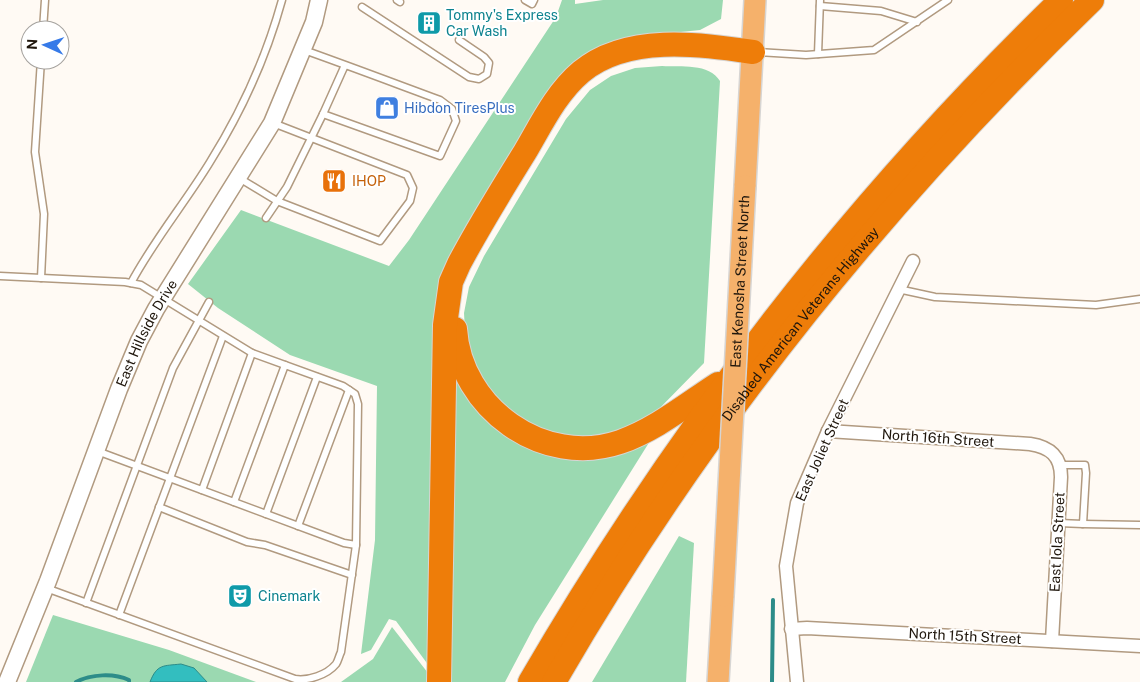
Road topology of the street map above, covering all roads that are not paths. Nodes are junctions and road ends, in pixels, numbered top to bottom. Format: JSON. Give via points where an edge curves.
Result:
{"nodes":[{"id":1,"x":45,"y":0,"type":"edge"},
{"id":2,"x":282,"y":0,"type":"edge"},
{"id":3,"x":319,"y":0,"type":"edge"},
{"id":4,"x":525,"y":0,"type":"edge"},
{"id":5,"x":534,"y":0,"type":"edge"},
{"id":6,"x":755,"y":0,"type":"edge"},
{"id":7,"x":948,"y":0,"type":"edge"},
{"id":8,"x":1061,"y":0,"type":"edge"},
{"id":9,"x":1092,"y":0,"type":"edge"},
{"id":10,"x":820,"y":3,"type":"edge"},
{"id":11,"x":362,"y":7,"type":"dead end"},
{"id":12,"x":44,"y":20,"type":"edge"},
{"id":13,"x":917,"y":22,"type":"junction"},
{"id":14,"x":459,"y":40,"type":"dead end"},
{"id":15,"x":303,"y":49,"type":"junction"},
{"id":16,"x":753,"y":52,"type":"junction"},
{"id":17,"x":818,"y":54,"type":"junction"},
{"id":18,"x":345,"y":65,"type":"junction"},
{"id":19,"x":40,"y":70,"type":"edge"},
{"id":20,"x":323,"y":114,"type":"junction"},
{"id":21,"x":272,"y":123,"type":"junction"},
{"id":22,"x":310,"y":139,"type":"junction"},
{"id":23,"x":239,"y":178,"type":"junction"},
{"id":24,"x":277,"y":201,"type":"junction"},
{"id":25,"x":266,"y":218,"type":"dead end"},
{"id":26,"x":913,"y":261,"type":"dead end"},
{"id":27,"x":0,"y":276,"type":"edge"},
{"id":28,"x":41,"y":278,"type":"junction"},
{"id":29,"x":131,"y":283,"type":"junction"},
{"id":30,"x":898,"y":289,"type":"junction"},
{"id":31,"x":163,"y":298,"type":"junction"},
{"id":32,"x":1140,"y":299,"type":"edge"},
{"id":33,"x":209,"y":302,"type":"dead end"},
{"id":34,"x":198,"y":320,"type":"junction"},
{"id":35,"x":223,"y":336,"type":"junction"},
{"id":36,"x":252,"y":353,"type":"junction"},
{"id":37,"x":284,"y":365,"type":"junction"},
{"id":38,"x":731,"y":375,"type":"junction"},
{"id":39,"x":317,"y":377,"type":"junction"},
{"id":40,"x":349,"y":390,"type":"junction"},
{"id":41,"x":828,"y":431,"type":"junction"},
{"id":42,"x":96,"y":451,"type":"junction"},
{"id":43,"x":137,"y":466,"type":"junction"},
{"id":44,"x":1061,"y":466,"type":"junction"},
{"id":45,"x":169,"y":478,"type":"junction"},
{"id":46,"x":202,"y":490,"type":"junction"},
{"id":47,"x":234,"y":502,"type":"junction"},
{"id":48,"x":159,"y":507,"type":"junction"},
{"id":49,"x":266,"y":514,"type":"junction"},
{"id":50,"x":1059,"y":523,"type":"junction"},
{"id":51,"x":1083,"y":524,"type":"junction"},
{"id":52,"x":1140,"y":525,"type":"edge"},
{"id":53,"x":298,"y":526,"type":"junction"},
{"id":54,"x":356,"y":545,"type":"junction"},
{"id":55,"x":352,"y":575,"type":"junction"},
{"id":56,"x":46,"y":588,"type":"junction"},
{"id":57,"x":86,"y":603,"type":"junction"},
{"id":58,"x":119,"y":615,"type":"junction"},
{"id":59,"x":791,"y":629,"type":"junction"},
{"id":60,"x":1052,"y":641,"type":"junction"},
{"id":61,"x":1140,"y":646,"type":"edge"},
{"id":62,"x":10,"y":676,"type":"edge"},
{"id":63,"x":439,"y":682,"type":"edge"},
{"id":64,"x":530,"y":682,"type":"edge"},
{"id":65,"x":554,"y":682,"type":"edge"},
{"id":66,"x":718,"y":682,"type":"edge"},
{"id":67,"x":797,"y":682,"type":"edge"}],
"edges":[{"from":1,"to":12,"type":"lane"},
{"from":2,"to":29,"type":"lane","via":[[269,46],[237,119],[148,252]]},
{"from":3,"to":15,"type":"street","name":"East Hillside Drive"},
{"from":4,"to":5,"type":"lane","via":[[532,4]]},
{"from":6,"to":16,"type":"main road","name":"East Kenosha Street North"},
{"from":7,"to":13,"type":"lane"},
{"from":8,"to":38,"type":"highway","name":"Disabled American Veterans Highway","via":[[941,121],[889,179],[830,248]]},
{"from":9,"to":65,"type":"highway","name":"Disabled American Veterans Highway","via":[[954,139],[801,319],[679,484]]},
{"from":10,"to":13,"type":"lane","via":[[881,11]]},
{"from":10,"to":17,"type":"lane"},
{"from":11,"to":14,"type":"lane","via":[[469,77],[479,79],[487,74],[489,64],[484,57]]},
{"from":13,"to":17,"type":"lane","via":[[874,50]]},
{"from":15,"to":18,"type":"lane"},
{"from":15,"to":21,"type":"street","name":"East Hillside Drive"},
{"from":16,"to":17,"type":"lane"},
{"from":16,"to":38,"type":"highway","via":[[724,58],[666,54],[634,56],[588,78],[561,111],[473,256],[459,288],[456,304],[458,349],[474,388],[505,422],[544,442],[584,447],[618,443],[651,427]]},
{"from":16,"to":63,"type":"highway","via":[[725,48],[635,47],[607,56],[580,72],[556,100],[459,264],[451,282],[445,325]]},
{"from":16,"to":66,"type":"main road","name":"East Kenosha Street North","bridge":true},
{"from":18,"to":20,"type":"lane"},
{"from":18,"to":20,"type":"lane","via":[[440,100],[452,109],[456,121],[440,156]]},
{"from":19,"to":28,"type":"lane","via":[[36,152],[44,214]]},
{"from":20,"to":22,"type":"lane"},
{"from":21,"to":22,"type":"lane"},
{"from":21,"to":23,"type":"street","name":"East Hillside Drive"},
{"from":22,"to":24,"type":"lane"},
{"from":22,"to":24,"type":"lane","via":[[407,175],[413,188],[410,201],[380,241]]},
{"from":23,"to":24,"type":"lane"},
{"from":23,"to":31,"type":"street","name":"East Hillside Drive"},
{"from":24,"to":25,"type":"lane"},
{"from":26,"to":30,"type":"street","name":"East Joliet Street"},
{"from":27,"to":28,"type":"lane"},
{"from":28,"to":29,"type":"lane"},
{"from":29,"to":31,"type":"lane"},
{"from":30,"to":32,"type":"lane","via":[[935,297],[1096,306]]},
{"from":30,"to":41,"type":"street","name":"East Joliet Street"},
{"from":31,"to":34,"type":"lane"},
{"from":31,"to":42,"type":"street","name":"East Hillside Drive","via":[[139,341]]},
{"from":33,"to":34,"type":"lane"},
{"from":34,"to":35,"type":"lane"},
{"from":34,"to":43,"type":"lane","via":[[173,368]]},
{"from":35,"to":36,"type":"lane"},
{"from":35,"to":45,"type":"lane"},
{"from":36,"to":37,"type":"lane"},
{"from":36,"to":46,"type":"lane"},
{"from":37,"to":39,"type":"lane"},
{"from":37,"to":47,"type":"lane"},
{"from":38,"to":64,"type":"highway","name":"Disabled American Veterans Highway","via":[[613,545]]},
{"from":39,"to":40,"type":"lane"},
{"from":39,"to":49,"type":"lane"},
{"from":40,"to":53,"type":"lane"},
{"from":40,"to":54,"type":"lane","via":[[355,394],[358,404]]},
{"from":41,"to":44,"type":"street","name":"North 16th Street","via":[[1030,444],[1048,449]]},
{"from":41,"to":59,"type":"street","name":"East Joliet Street","via":[[798,503],[790,536],[786,566]]},
{"from":42,"to":43,"type":"lane"},
{"from":42,"to":56,"type":"street","name":"East Hillside Drive"},
{"from":43,"to":45,"type":"lane"},
{"from":43,"to":57,"type":"lane"},
{"from":44,"to":50,"type":"street","name":"East Iola Street"},
{"from":44,"to":51,"type":"lane","via":[[1084,466]]},
{"from":45,"to":46,"type":"lane"},
{"from":45,"to":48,"type":"lane"},
{"from":46,"to":47,"type":"lane"},
{"from":47,"to":49,"type":"lane"},
{"from":48,"to":55,"type":"lane","via":[[247,542]]},
{"from":48,"to":58,"type":"lane"},
{"from":49,"to":53,"type":"lane"},
{"from":50,"to":51,"type":"lane"},
{"from":50,"to":60,"type":"street","name":"East Iola Street"},
{"from":51,"to":52,"type":"lane"},
{"from":53,"to":54,"type":"lane"},
{"from":54,"to":55,"type":"lane"},
{"from":55,"to":58,"type":"lane","via":[[341,652],[336,664],[304,681]]},
{"from":56,"to":57,"type":"lane"},
{"from":56,"to":62,"type":"street","name":"East Hillside Drive"},
{"from":57,"to":58,"type":"lane"},
{"from":59,"to":60,"type":"street","name":"North 15th Street"},
{"from":59,"to":67,"type":"street","name":"East Joliet Street"},
{"from":60,"to":61,"type":"street","name":"North 15th Street"}]}
